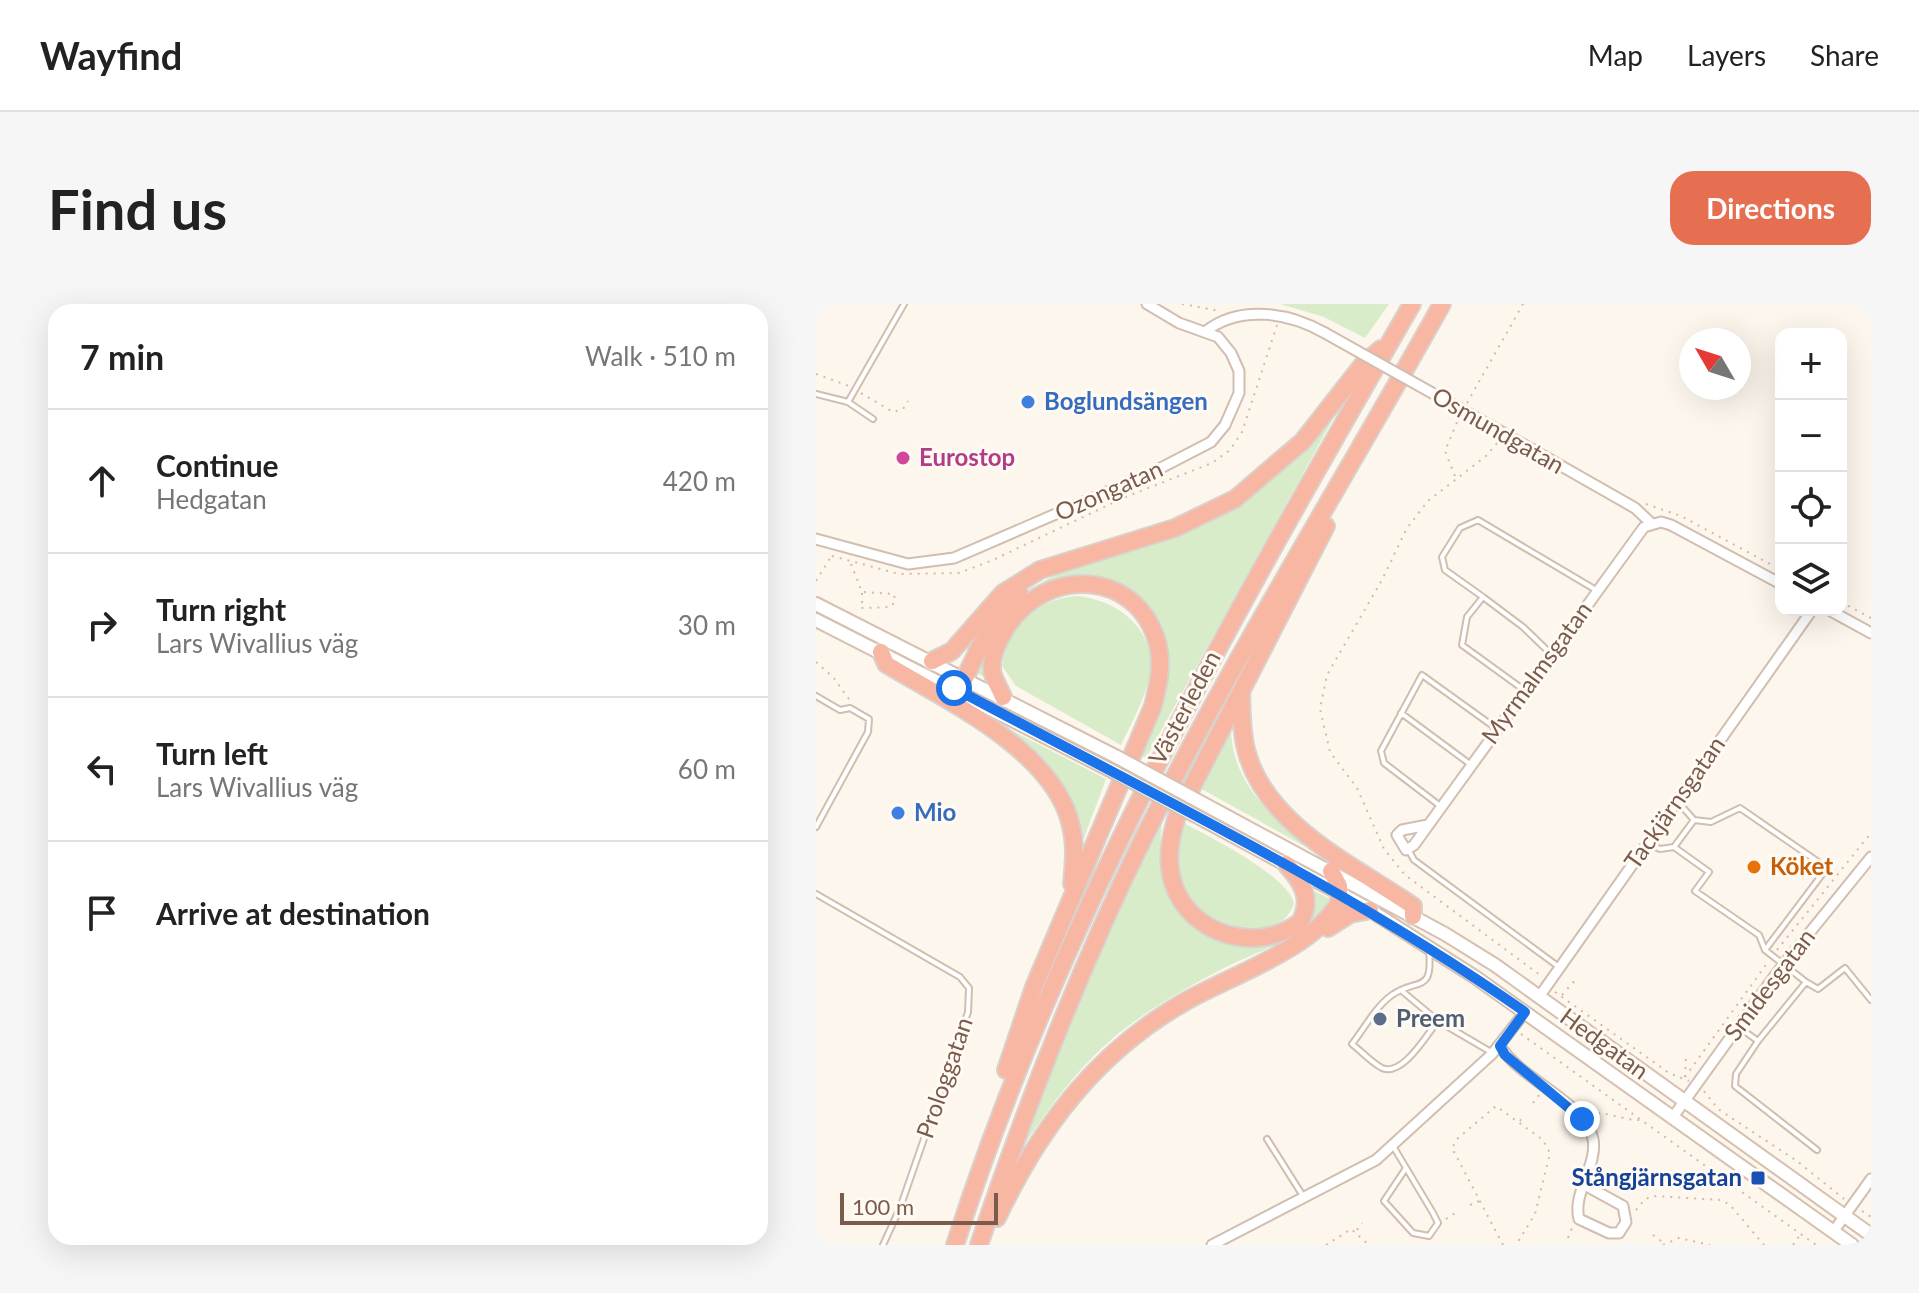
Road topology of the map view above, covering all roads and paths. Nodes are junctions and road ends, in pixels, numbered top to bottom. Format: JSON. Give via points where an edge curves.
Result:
{"nodes":[{"id":1,"x":904,"y":304,"type":"edge"},
{"id":2,"x":1147,"y":304,"type":"edge"},
{"id":3,"x":1182,"y":304,"type":"edge"},
{"id":4,"x":1412,"y":304,"type":"edge"},
{"id":5,"x":1442,"y":304,"type":"edge"},
{"id":6,"x":1523,"y":304,"type":"edge"},
{"id":7,"x":1266,"y":310,"type":"edge"},
{"id":8,"x":1226,"y":312,"type":"dead end"},
{"id":9,"x":1206,"y":331,"type":"junction"},
{"id":10,"x":1387,"y":349,"type":"junction"},
{"id":11,"x":816,"y":374,"type":"edge"},
{"id":12,"x":855,"y":390,"type":"junction"},
{"id":13,"x":816,"y":394,"type":"edge"},
{"id":14,"x":908,"y":401,"type":"dead end"},
{"id":15,"x":848,"y":402,"type":"junction"},
{"id":16,"x":1465,"y":407,"type":"dead end"},
{"id":17,"x":1460,"y":417,"type":"dead end"},
{"id":18,"x":873,"y":419,"type":"dead end"},
{"id":19,"x":1373,"y":427,"type":"junction"},
{"id":20,"x":1504,"y":433,"type":"junction"},
{"id":21,"x":1465,"y":470,"type":"dead end"},
{"id":22,"x":1455,"y":477,"type":"dead end"},
{"id":23,"x":1657,"y":506,"type":"dead end"},
{"id":24,"x":1651,"y":523,"type":"junction"},
{"id":25,"x":816,"y":539,"type":"edge"},
{"id":26,"x":836,"y":546,"type":"junction"},
{"id":27,"x":850,"y":562,"type":"dead end"},
{"id":28,"x":1775,"y":567,"type":"edge"},
{"id":29,"x":1026,"y":579,"type":"junction"},
{"id":30,"x":816,"y":581,"type":"edge"},
{"id":31,"x":1775,"y":581,"type":"edge"},
{"id":32,"x":1596,"y":590,"type":"junction"},
{"id":33,"x":862,"y":592,"type":"junction"},
{"id":34,"x":1483,"y":597,"type":"junction"},
{"id":35,"x":816,"y":604,"type":"edge"},
{"id":36,"x":1847,"y":605,"type":"edge"},
{"id":37,"x":1808,"y":616,"type":"edge"},
{"id":38,"x":1840,"y":616,"type":"edge"},
{"id":39,"x":1871,"y":618,"type":"edge"},
{"id":40,"x":816,"y":620,"type":"edge"},
{"id":41,"x":1871,"y":633,"type":"edge"},
{"id":42,"x":881,"y":652,"type":"junction"},
{"id":43,"x":1551,"y":653,"type":"junction"},
{"id":44,"x":932,"y":661,"type":"junction"},
{"id":45,"x":816,"y":662,"type":"edge"},
{"id":46,"x":962,"y":684,"type":"junction"},
{"id":47,"x":1241,"y":690,"type":"junction"},
{"id":48,"x":1524,"y":690,"type":"junction"},
{"id":49,"x":816,"y":696,"type":"edge"},
{"id":50,"x":1003,"y":697,"type":"junction"},
{"id":51,"x":850,"y":708,"type":"junction"},
{"id":52,"x":1401,"y":713,"type":"junction"},
{"id":53,"x":1497,"y":729,"type":"junction"},
{"id":54,"x":1471,"y":765,"type":"junction"},
{"id":55,"x":1677,"y":801,"type":"junction"},
{"id":56,"x":1441,"y":807,"type":"junction"},
{"id":57,"x":1694,"y":820,"type":"junction"},
{"id":58,"x":1428,"y":825,"type":"junction"},
{"id":59,"x":816,"y":827,"type":"edge"},
{"id":60,"x":1647,"y":843,"type":"junction"},
{"id":61,"x":1674,"y":847,"type":"junction"},
{"id":62,"x":1408,"y":849,"type":"junction"},
{"id":63,"x":1871,"y":857,"type":"edge"},
{"id":64,"x":1286,"y":864,"type":"junction"},
{"id":65,"x":1331,"y":871,"type":"junction"},
{"id":66,"x":1339,"y":893,"type":"junction"},
{"id":67,"x":816,"y":894,"type":"edge"},
{"id":68,"x":1070,"y":902,"type":"junction"},
{"id":69,"x":1367,"y":909,"type":"junction"},
{"id":70,"x":1413,"y":916,"type":"junction"},
{"id":71,"x":1316,"y":929,"type":"junction"},
{"id":72,"x":1429,"y":948,"type":"junction"},
{"id":73,"x":1765,"y":950,"type":"junction"},
{"id":74,"x":1783,"y":965,"type":"junction"},
{"id":75,"x":1559,"y":967,"type":"junction"},
{"id":76,"x":1577,"y":978,"type":"dead end"},
{"id":77,"x":1806,"y":982,"type":"junction"},
{"id":78,"x":1553,"y":990,"type":"dead end"},
{"id":79,"x":1402,"y":991,"type":"junction"},
{"id":80,"x":1561,"y":996,"type":"junction"},
{"id":81,"x":1539,"y":997,"type":"junction"},
{"id":82,"x":1871,"y":1000,"type":"edge"},
{"id":83,"x":1525,"y":1012,"type":"junction"},
{"id":84,"x":1438,"y":1021,"type":"junction"},
{"id":85,"x":1738,"y":1026,"type":"junction"},
{"id":86,"x":1514,"y":1028,"type":"junction"},
{"id":87,"x":1758,"y":1041,"type":"junction"},
{"id":88,"x":1497,"y":1050,"type":"junction"},
{"id":89,"x":1686,"y":1057,"type":"dead end"},
{"id":90,"x":1685,"y":1078,"type":"junction"},
{"id":91,"x":1696,"y":1085,"type":"junction"},
{"id":92,"x":1544,"y":1088,"type":"junction"},
{"id":93,"x":1684,"y":1101,"type":"junction"},
{"id":94,"x":1533,"y":1103,"type":"dead end"},
{"id":95,"x":1524,"y":1115,"type":"dead end"},
{"id":96,"x":1673,"y":1117,"type":"junction"},
{"id":97,"x":1582,"y":1119,"type":"junction"},
{"id":98,"x":1642,"y":1120,"type":"junction"},
{"id":99,"x":1519,"y":1122,"type":"junction"},
{"id":100,"x":1762,"y":1137,"type":"junction"},
{"id":101,"x":1267,"y":1139,"type":"dead end"},
{"id":102,"x":1763,"y":1143,"type":"dead end"},
{"id":103,"x":1393,"y":1146,"type":"junction"},
{"id":104,"x":1817,"y":1150,"type":"dead end"},
{"id":105,"x":1790,"y":1156,"type":"junction"},
{"id":106,"x":986,"y":1158,"type":"junction"},
{"id":107,"x":1784,"y":1159,"type":"dead end"},
{"id":108,"x":1406,"y":1168,"type":"junction"},
{"id":109,"x":1871,"y":1179,"type":"edge"},
{"id":110,"x":1583,"y":1184,"type":"junction"},
{"id":111,"x":1305,"y":1198,"type":"junction"},
{"id":112,"x":1479,"y":1201,"type":"junction"},
{"id":113,"x":1470,"y":1205,"type":"dead end"},
{"id":114,"x":1848,"y":1210,"type":"junction"},
{"id":115,"x":1457,"y":1212,"type":"dead end"},
{"id":116,"x":1627,"y":1215,"type":"junction"},
{"id":117,"x":1871,"y":1217,"type":"edge"},
{"id":118,"x":1579,"y":1219,"type":"junction"},
{"id":119,"x":986,"y":1223,"type":"junction"},
{"id":120,"x":1362,"y":1223,"type":"dead end"},
{"id":121,"x":1438,"y":1223,"type":"junction"},
{"id":122,"x":1356,"y":1231,"type":"junction"},
{"id":123,"x":1833,"y":1232,"type":"junction"},
{"id":124,"x":1801,"y":1234,"type":"junction"},
{"id":125,"x":1653,"y":1235,"type":"dead end"},
{"id":126,"x":1871,"y":1235,"type":"edge"},
{"id":127,"x":1568,"y":1238,"type":"dead end"},
{"id":128,"x":1230,"y":1240,"type":"edge"},
{"id":129,"x":1664,"y":1244,"type":"edge"},
{"id":130,"x":883,"y":1245,"type":"edge"},
{"id":131,"x":955,"y":1245,"type":"edge"},
{"id":132,"x":979,"y":1245,"type":"edge"},
{"id":133,"x":1212,"y":1245,"type":"edge"},
{"id":134,"x":1326,"y":1245,"type":"edge"},
{"id":135,"x":1369,"y":1245,"type":"edge"},
{"id":136,"x":1503,"y":1245,"type":"edge"},
{"id":137,"x":1516,"y":1245,"type":"edge"},
{"id":138,"x":1710,"y":1245,"type":"edge"},
{"id":139,"x":1764,"y":1245,"type":"edge"},
{"id":140,"x":1793,"y":1245,"type":"edge"},
{"id":141,"x":1816,"y":1245,"type":"edge"},
{"id":142,"x":1852,"y":1245,"type":"edge"}],
"edges":[{"from":1,"to":12,"type":"lane"},
{"from":2,"to":9,"type":"street","name":"Ozongatan"},
{"from":3,"to":8,"type":"path"},
{"from":4,"to":10,"type":"highway","name":"Västerleden"},
{"from":5,"to":19,"type":"highway","name":"Västerleden"},
{"from":6,"to":16,"type":"path"},
{"from":7,"to":9,"type":"street","name":"Osmundgatan"},
{"from":7,"to":20,"type":"street","name":"Osmundgatan","bridge":true,"via":[[1325,333]]},
{"from":9,"to":26,"type":"street","name":"Ozongatan","via":[[1231,353],[1239,371],[1239,393],[1225,425],[1195,453],[954,558],[908,564]]},
{"from":10,"to":29,"type":"highway","via":[[1376,350],[1280,465],[1235,499],[1175,528]]},
{"from":10,"to":106,"type":"highway","name":"Västerleden","via":[[1123,828],[1046,999]]},
{"from":11,"to":12,"type":"path"},
{"from":12,"to":14,"type":"path","via":[[893,412]]},
{"from":12,"to":15,"type":"lane"},
{"from":13,"to":15,"type":"lane"},
{"from":15,"to":18,"type":"lane"},
{"from":17,"to":22,"type":"path","via":[[1445,451]]},
{"from":19,"to":47,"type":"highway"},
{"from":19,"to":119,"type":"highway","name":"Västerleden","via":[[1248,640],[1144,838],[1052,1045]]},
{"from":20,"to":21,"type":"path","via":[[1486,456]]},
{"from":20,"to":24,"type":"street","name":"Osmundgatan","via":[[1635,508]]},
{"from":23,"to":28,"type":"path"},
{"from":24,"to":31,"type":"street","name":"Osmundgatan","via":[[1671,525]]},
{"from":24,"to":32,"type":"street","name":"Myrmalmsgatan"},
{"from":25,"to":26,"type":"street","name":"Ozongatan"},
{"from":26,"to":30,"type":"path"},
{"from":27,"to":33,"type":"path"},
{"from":29,"to":44,"type":"highway","via":[[990,604],[952,651]]},
{"from":29,"to":46,"type":"highway","via":[[981,644]]},
{"from":32,"to":34,"type":"lane","via":[[1478,520],[1460,528],[1442,557],[1445,570]]},
{"from":32,"to":43,"type":"street","name":"Myrmalmsgatan"},
{"from":33,"to":33,"type":"path","via":[[887,591],[895,601],[891,607],[861,610]]},
{"from":34,"to":43,"type":"lane"},
{"from":34,"to":48,"type":"lane","via":[[1467,617],[1462,645]]},
{"from":35,"to":44,"type":"main road","name":"Hedgatan"},
{"from":36,"to":39,"type":"path"},
{"from":37,"to":55,"type":"street","name":"Tackjärnsgatan"},
{"from":38,"to":41,"type":"street"},
{"from":40,"to":42,"type":"main road","name":"Hedgatan"},
{"from":42,"to":46,"type":"main road","name":"Hedgatan"},
{"from":42,"to":68,"type":"highway","via":[[886,664],[997,734],[1044,773],[1066,809],[1073,833]]},
{"from":43,"to":48,"type":"street","name":"Myrmalmsgatan"},
{"from":44,"to":46,"type":"main road","name":"Hedgatan"},
{"from":45,"to":51,"type":"path","via":[[849,697]]},
{"from":46,"to":50,"type":"main road","name":"Hedgatan"},
{"from":46,"to":64,"type":"main road","name":"Hedgatan","bridge":true},
{"from":47,"to":64,"type":"highway","via":[[1177,816],[1169,846],[1174,884],[1181,900],[1207,927],[1238,938],[1271,936],[1289,930],[1306,912],[1300,879]]},
{"from":47,"to":70,"type":"highway","via":[[1244,742],[1264,790],[1298,826],[1413,906]]},
{"from":48,"to":53,"type":"street","name":"Myrmalmsgatan"},
{"from":49,"to":51,"type":"lane","via":[[840,710]]},
{"from":50,"to":65,"type":"main road","name":"Hedgatan","bridge":true},
{"from":50,"to":68,"type":"highway","via":[[992,673],[994,652],[1020,609],[1043,592],[1077,584],[1110,590],[1136,608],[1154,635],[1160,668],[1153,706]]},
{"from":51,"to":59,"type":"lane","via":[[869,719],[868,732]]},
{"from":52,"to":53,"type":"lane","via":[[1422,675]]},
{"from":52,"to":54,"type":"lane"},
{"from":52,"to":56,"type":"lane","via":[[1381,751],[1384,763]]},
{"from":53,"to":54,"type":"street","name":"Myrmalmsgatan"},
{"from":54,"to":56,"type":"street","name":"Myrmalmsgatan"},
{"from":55,"to":57,"type":"lane"},
{"from":55,"to":60,"type":"street","name":"Tackjärnsgatan"},
{"from":56,"to":58,"type":"street","name":"Myrmalmsgatan"},
{"from":57,"to":61,"type":"lane"},
{"from":57,"to":73,"type":"lane","via":[[1711,822],[1740,808],[1827,868]]},
{"from":58,"to":62,"type":"street","name":"Myrmalmsgatan"},
{"from":58,"to":62,"type":"street","name":"Myrmalmsgatan","via":[[1397,835]]},
{"from":60,"to":61,"type":"lane","via":[[1660,849]]},
{"from":60,"to":75,"type":"street","name":"Tackjärnsgatan"},
{"from":61,"to":73,"type":"lane","via":[[1709,872],[1695,891],[1759,935]]},
{"from":62,"to":75,"type":"lane","via":[[1414,860]]},
{"from":63,"to":74,"type":"street","name":"Smidesgatan"},
{"from":64,"to":66,"type":"main road","name":"Hedgatan"},
{"from":65,"to":66,"type":"highway"},
{"from":65,"to":70,"type":"main road","name":"Hedgatan"},
{"from":66,"to":69,"type":"main road","name":"Hedgatan"},
{"from":66,"to":71,"type":"highway","via":[[1337,907]]},
{"from":67,"to":130,"type":"lane","name":"Prologgatan","via":[[960,977],[969,988],[968,1012]]},
{"from":68,"to":106,"type":"highway","via":[[1034,987],[985,1130]]},
{"from":69,"to":71,"type":"highway","via":[[1323,931]]},
{"from":69,"to":72,"type":"main road","name":"Hedgatan"},
{"from":70,"to":81,"type":"main road","name":"Hedgatan"},
{"from":71,"to":119,"type":"highway","via":[[1178,1005],[1116,1050],[1054,1116],[996,1220]]},
{"from":72,"to":79,"type":"lane","via":[[1426,981]]},
{"from":72,"to":83,"type":"main road","name":"Hedgatan"},
{"from":73,"to":74,"type":"lane"},
{"from":74,"to":77,"type":"lane"},
{"from":74,"to":85,"type":"street","name":"Smidesgatan"},
{"from":75,"to":81,"type":"street","name":"Tackjärnsgatan"},
{"from":76,"to":80,"type":"path"},
{"from":77,"to":82,"type":"lane","via":[[1818,989],[1845,968]]},
{"from":77,"to":87,"type":"lane"},
{"from":78,"to":80,"type":"path"},
{"from":79,"to":84,"type":"lane"},
{"from":79,"to":84,"type":"lane","via":[[1390,996],[1352,1044],[1391,1070],[1401,1066]]},
{"from":80,"to":90,"type":"path","via":[[1669,1073]]},
{"from":81,"to":83,"type":"main road"},
{"from":81,"to":93,"type":"main road","name":"Hedgatan"},
{"from":83,"to":86,"type":"street"},
{"from":83,"to":96,"type":"main road","name":"Hedgatan"},
{"from":84,"to":88,"type":"lane"},
{"from":85,"to":87,"type":"lane"},
{"from":85,"to":91,"type":"street","name":"Smidesgatan"},
{"from":86,"to":88,"type":"street"},
{"from":86,"to":98,"type":"path"},
{"from":87,"to":104,"type":"lane","via":[[1736,1074],[1735,1086]]},
{"from":88,"to":92,"type":"street"},
{"from":88,"to":103,"type":"street"},
{"from":89,"to":90,"type":"path"},
{"from":90,"to":91,"type":"path"},
{"from":91,"to":93,"type":"street","name":"Smidesgatan"},
{"from":91,"to":100,"type":"path","via":[[1718,1109]]},
{"from":92,"to":94,"type":"path"},
{"from":92,"to":97,"type":"street"},
{"from":93,"to":96,"type":"street","name":"Smidesgatan"},
{"from":93,"to":114,"type":"main road","name":"Hedgatan"},
{"from":95,"to":99,"type":"path"},
{"from":96,"to":123,"type":"main road","name":"Hedgatan"},
{"from":97,"to":98,"type":"path","via":[[1593,1112]]},
{"from":97,"to":110,"type":"street","via":[[1593,1139]]},
{"from":98,"to":124,"type":"path"},
{"from":99,"to":112,"type":"path","via":[[1496,1106],[1453,1144]]},
{"from":99,"to":137,"type":"path","via":[[1543,1140],[1550,1153],[1535,1214]]},
{"from":100,"to":102,"type":"path"},
{"from":100,"to":105,"type":"path"},
{"from":101,"to":111,"type":"lane"},
{"from":103,"to":108,"type":"lane"},
{"from":103,"to":111,"type":"street","via":[[1362,1170]]},
{"from":105,"to":107,"type":"path"},
{"from":105,"to":114,"type":"path"},
{"from":106,"to":131,"type":"highway","name":"Västerleden"},
{"from":108,"to":121,"type":"lane"},
{"from":108,"to":121,"type":"lane","via":[[1384,1201],[1420,1237],[1429,1236]]},
{"from":109,"to":114,"type":"street"},
{"from":110,"to":116,"type":"street","via":[[1623,1206]]},
{"from":110,"to":118,"type":"street"},
{"from":111,"to":128,"type":"street"},
{"from":112,"to":113,"type":"path"},
{"from":112,"to":136,"type":"path"},
{"from":114,"to":117,"type":"path"},
{"from":114,"to":123,"type":"street"},
{"from":114,"to":126,"type":"main road","name":"Hedgatan"},
{"from":115,"to":121,"type":"path"},
{"from":116,"to":118,"type":"street","via":[[1619,1233]]},
{"from":116,"to":139,"type":"path","via":[[1649,1196],[1721,1200]]},
{"from":118,"to":127,"type":"path"},
{"from":119,"to":132,"type":"highway","name":"Västerleden"},
{"from":120,"to":122,"type":"path"},
{"from":122,"to":134,"type":"path","via":[[1342,1232]]},
{"from":122,"to":135,"type":"path"},
{"from":123,"to":142,"type":"main road","name":"Hedgatan"},
{"from":124,"to":140,"type":"path"},
{"from":124,"to":141,"type":"path"},
{"from":125,"to":129,"type":"path"},
{"from":128,"to":133,"type":"street"},
{"from":129,"to":138,"type":"path","via":[[1685,1238]]}]}
